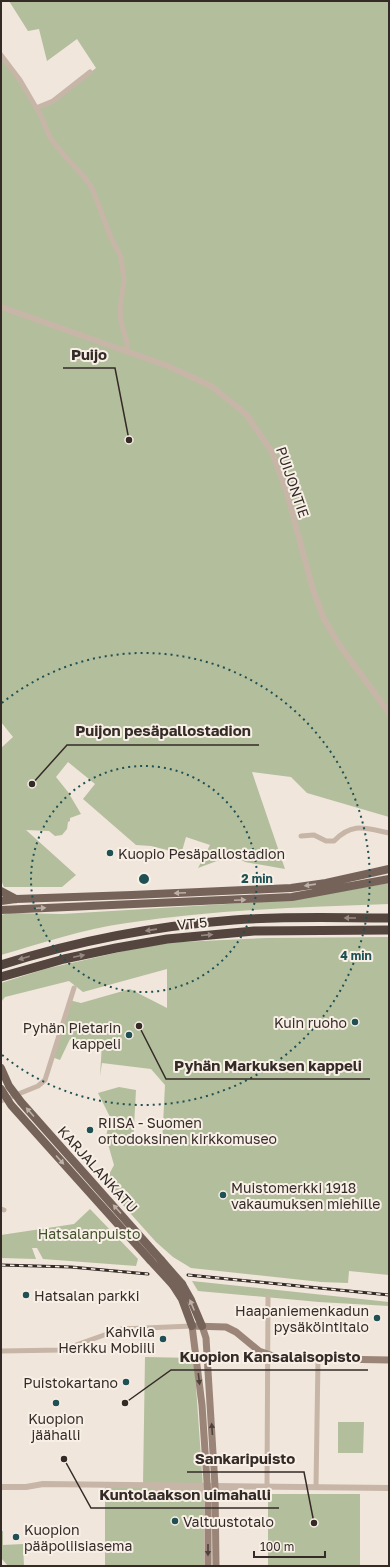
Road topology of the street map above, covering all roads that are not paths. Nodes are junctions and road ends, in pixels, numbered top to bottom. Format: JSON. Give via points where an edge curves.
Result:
{"nodes":[{"id":1,"x":1,"y":55,"type":"edge"},
{"id":2,"x":90,"y":72,"type":"dead end"},
{"id":3,"x":36,"y":108,"type":"junction"},
{"id":4,"x":1,"y":307,"type":"edge"},
{"id":5,"x":127,"y":352,"type":"junction"},
{"id":6,"x":389,"y":713,"type":"edge"},
{"id":7,"x":389,"y":833,"type":"edge"},
{"id":8,"x":301,"y":836,"type":"dead end"},
{"id":9,"x":389,"y":869,"type":"edge"},
{"id":10,"x":389,"y":879,"type":"edge"},
{"id":11,"x":1,"y":891,"type":"edge"},
{"id":12,"x":16,"y":899,"type":"junction"},
{"id":13,"x":1,"y":901,"type":"edge"},
{"id":14,"x":1,"y":910,"type":"edge"},
{"id":15,"x":389,"y":918,"type":"edge"},
{"id":16,"x":387,"y":930,"type":"edge"},
{"id":17,"x":1,"y":965,"type":"edge"},
{"id":18,"x":1,"y":977,"type":"edge"},
{"id":19,"x":74,"y":988,"type":"dead end"},
{"id":20,"x":1,"y":1068,"type":"edge"},
{"id":21,"x":1,"y":1089,"type":"edge"},
{"id":22,"x":16,"y":1095,"type":"junction"},
{"id":23,"x":4,"y":1100,"type":"edge"},
{"id":24,"x":268,"y":1297,"type":"dead end"},
{"id":25,"x":192,"y":1326,"type":"junction"},
{"id":26,"x":202,"y":1326,"type":"junction"},
{"id":27,"x":1,"y":1350,"type":"edge"},
{"id":28,"x":268,"y":1355,"type":"junction"},
{"id":29,"x":318,"y":1359,"type":"junction"},
{"id":30,"x":389,"y":1360,"type":"edge"},
{"id":31,"x":267,"y":1486,"type":"junction"},
{"id":32,"x":1,"y":1487,"type":"edge"},
{"id":33,"x":316,"y":1487,"type":"junction"},
{"id":34,"x":389,"y":1488,"type":"edge"},
{"id":35,"x":212,"y":1489,"type":"junction"},
{"id":36,"x":208,"y":1566,"type":"edge"},
{"id":37,"x":216,"y":1566,"type":"edge"}],
"edges":[{"from":1,"to":3,"type":"street","via":[[20,80]]},
{"from":2,"to":3,"type":"street","via":[[54,101]]},
{"from":3,"to":5,"type":"street","via":[[50,138],[92,188],[121,257],[124,280],[120,310]]},
{"from":4,"to":5,"type":"street","name":"PUIJONTIE"},
{"from":5,"to":6,"type":"street","name":"PUIJONTIE","via":[[168,366],[211,386],[246,414],[272,452],[287,493],[313,590],[324,619],[338,643]]},
{"from":7,"to":8,"type":"street","via":[[373,829],[348,829],[334,841],[326,841],[314,835]]},
{"from":9,"to":12,"type":"main road","one_way":true,"via":[[292,888]]},
{"from":14,"to":10,"type":"main road","one_way":true,"via":[[292,897]]},
{"from":11,"to":12,"type":"main road"},
{"from":12,"to":13,"type":"main road"},
{"from":15,"to":17,"type":"highway","name":"VT 5","one_way":true,"via":[[234,920],[178,926],[85,942]]},
{"from":18,"to":16,"type":"highway","name":"VT 5","one_way":true,"via":[[64,959],[167,939],[261,931]]},
{"from":19,"to":22,"type":"street","via":[[45,1080],[38,1086]]},
{"from":20,"to":22,"type":"main road","name":"KARJALANKATU"},
{"from":21,"to":23,"type":"main road","name":"KARJALANKATU"},
{"from":22,"to":23,"type":"street"},
{"from":26,"to":22,"type":"main road","name":"KARJALANKATU","one_way":true,"bridge":true,"via":[[182,1284]]},
{"from":23,"to":25,"type":"main road","name":"KARJALANKATU","one_way":true,"bridge":true,"via":[[172,1285],[182,1300]]},
{"from":24,"to":28,"type":"street"},
{"from":25,"to":26,"type":"main road"},
{"from":25,"to":27,"type":"street","via":[[121,1329],[62,1350]]},
{"from":25,"to":35,"type":"main road","one_way":true},
{"from":26,"to":28,"type":"main road","via":[[221,1326],[231,1330],[254,1348]]},
{"from":35,"to":26,"type":"main road","one_way":true,"via":[[206,1338]]},
{"from":28,"to":29,"type":"main road","via":[[284,1359]]},
{"from":28,"to":31,"type":"street"},
{"from":29,"to":30,"type":"main road"},
{"from":29,"to":33,"type":"street"},
{"from":31,"to":33,"type":"street"},
{"from":31,"to":35,"type":"street"},
{"from":32,"to":35,"type":"street","via":[[43,1484]]},
{"from":33,"to":34,"type":"street"},
{"from":35,"to":36,"type":"main road","one_way":true},
{"from":35,"to":37,"type":"main road"}]}
